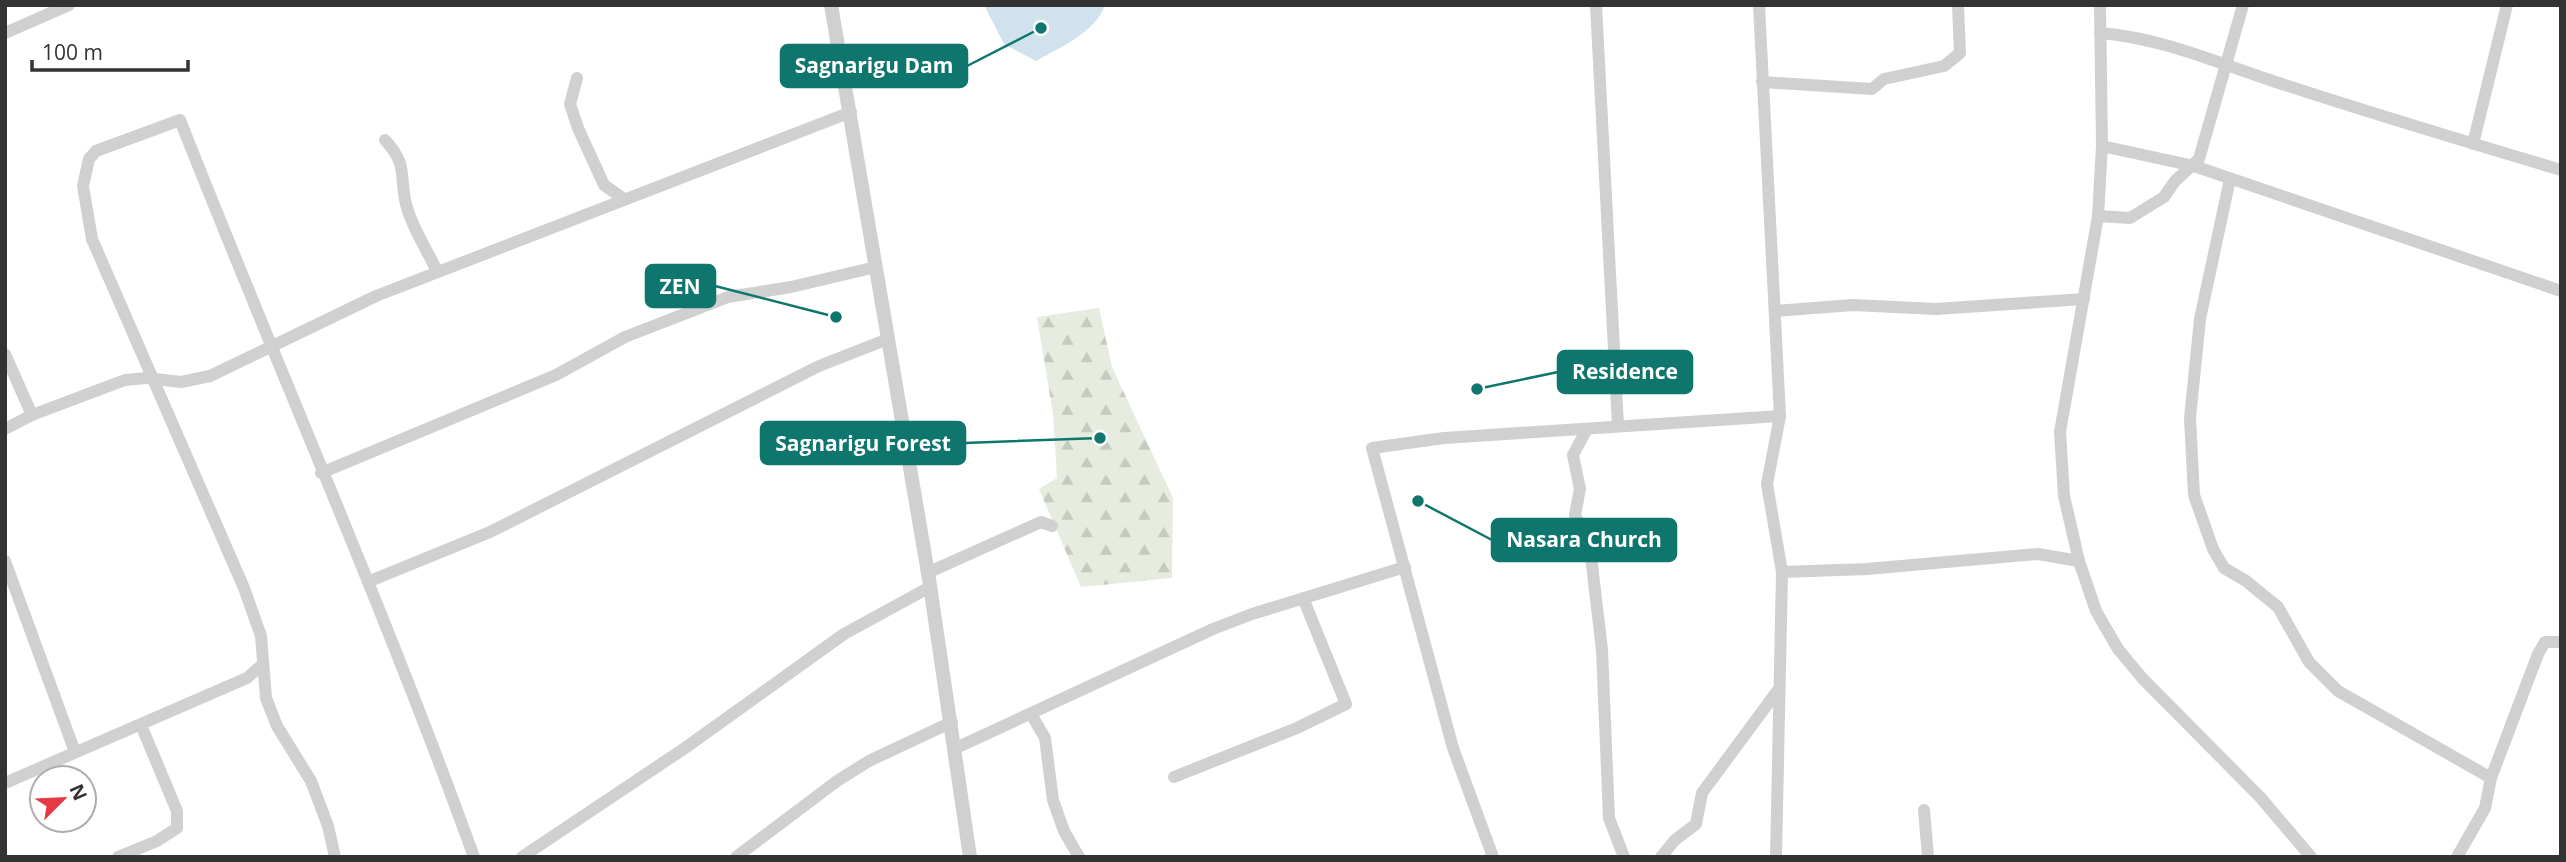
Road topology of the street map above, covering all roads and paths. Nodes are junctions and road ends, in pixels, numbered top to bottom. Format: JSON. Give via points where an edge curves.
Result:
{"nodes":[{"id":1,"x":69,"y":5,"type":"edge"},
{"id":2,"x":831,"y":5,"type":"edge"},
{"id":3,"x":1595,"y":5,"type":"edge"},
{"id":4,"x":1759,"y":5,"type":"edge"},
{"id":5,"x":1958,"y":5,"type":"edge"},
{"id":6,"x":2100,"y":5,"type":"edge"},
{"id":7,"x":2243,"y":5,"type":"edge"},
{"id":8,"x":2507,"y":5,"type":"edge"},
{"id":9,"x":5,"y":33,"type":"edge"},
{"id":10,"x":2100,"y":33,"type":"junction"},
{"id":11,"x":2227,"y":65,"type":"junction"},
{"id":12,"x":578,"y":78,"type":"dead end"},
{"id":13,"x":1762,"y":82,"type":"junction"},
{"id":14,"x":851,"y":112,"type":"junction"},
{"id":15,"x":385,"y":140,"type":"dead end"},
{"id":16,"x":2473,"y":144,"type":"junction"},
{"id":17,"x":2102,"y":146,"type":"junction"},
{"id":18,"x":2194,"y":166,"type":"junction"},
{"id":19,"x":2561,"y":170,"type":"edge"},
{"id":20,"x":2230,"y":179,"type":"junction"},
{"id":21,"x":624,"y":199,"type":"junction"},
{"id":22,"x":2098,"y":216,"type":"junction"},
{"id":23,"x":876,"y":267,"type":"junction"},
{"id":24,"x":437,"y":271,"type":"junction"},
{"id":25,"x":2561,"y":291,"type":"edge"},
{"id":26,"x":2084,"y":299,"type":"junction"},
{"id":27,"x":1775,"y":311,"type":"junction"},
{"id":28,"x":888,"y":339,"type":"junction"},
{"id":29,"x":272,"y":346,"type":"junction"},
{"id":30,"x":5,"y":354,"type":"edge"},
{"id":31,"x":154,"y":380,"type":"junction"},
{"id":32,"x":32,"y":415,"type":"junction"},
{"id":33,"x":1780,"y":416,"type":"junction"},
{"id":34,"x":1618,"y":426,"type":"junction"},
{"id":35,"x":5,"y":429,"type":"edge"},
{"id":36,"x":1587,"y":429,"type":"junction"},
{"id":37,"x":321,"y":473,"type":"junction"},
{"id":38,"x":1052,"y":526,"type":"dead end"},
{"id":39,"x":5,"y":561,"type":"edge"},
{"id":40,"x":2079,"y":561,"type":"junction"},
{"id":41,"x":1405,"y":567,"type":"junction"},
{"id":42,"x":1782,"y":572,"type":"junction"},
{"id":43,"x":929,"y":580,"type":"junction"},
{"id":44,"x":370,"y":581,"type":"junction"},
{"id":45,"x":1303,"y":598,"type":"junction"},
{"id":46,"x":2561,"y":642,"type":"edge"},
{"id":47,"x":263,"y":664,"type":"junction"},
{"id":48,"x":1779,"y":690,"type":"junction"},
{"id":49,"x":1031,"y":714,"type":"junction"},
{"id":50,"x":951,"y":722,"type":"junction"},
{"id":51,"x":141,"y":724,"type":"junction"},
{"id":52,"x":956,"y":748,"type":"junction"},
{"id":53,"x":75,"y":752,"type":"junction"},
{"id":54,"x":1174,"y":777,"type":"dead end"},
{"id":55,"x":2491,"y":778,"type":"junction"},
{"id":56,"x":5,"y":783,"type":"edge"},
{"id":57,"x":1924,"y":810,"type":"dead end"},
{"id":58,"x":1622,"y":854,"type":"edge"},
{"id":59,"x":118,"y":857,"type":"edge"},
{"id":60,"x":335,"y":857,"type":"edge"},
{"id":61,"x":474,"y":857,"type":"edge"},
{"id":62,"x":522,"y":857,"type":"edge"},
{"id":63,"x":736,"y":857,"type":"edge"},
{"id":64,"x":970,"y":857,"type":"edge"},
{"id":65,"x":1079,"y":857,"type":"edge"},
{"id":66,"x":1493,"y":857,"type":"edge"},
{"id":67,"x":1608,"y":857,"type":"edge"},
{"id":68,"x":1661,"y":857,"type":"edge"},
{"id":69,"x":1776,"y":857,"type":"edge"},
{"id":70,"x":1928,"y":857,"type":"edge"},
{"id":71,"x":2311,"y":857,"type":"edge"},
{"id":72,"x":2458,"y":857,"type":"edge"}],
"edges":[{"from":1,"to":9,"type":"street"},
{"from":2,"to":14,"type":"street"},
{"from":3,"to":34,"type":"street"},
{"from":4,"to":13,"type":"street"},
{"from":5,"to":13,"type":"street","via":[[1960,53],[1944,66],[1884,79],[1872,89]]},
{"from":6,"to":10,"type":"street"},
{"from":7,"to":11,"type":"street"},
{"from":8,"to":16,"type":"street"},
{"from":10,"to":11,"type":"street","via":[[2138,37]]},
{"from":10,"to":17,"type":"street"},
{"from":11,"to":16,"type":"street"},
{"from":11,"to":18,"type":"street","via":[[2203,151]]},
{"from":12,"to":21,"type":"street","via":[[570,104],[578,128],[604,186]]},
{"from":13,"to":27,"type":"street"},
{"from":14,"to":21,"type":"street"},
{"from":14,"to":23,"type":"street"},
{"from":15,"to":24,"type":"street","via":[[399,158],[406,203]]},
{"from":16,"to":19,"type":"street"},
{"from":17,"to":18,"type":"street"},
{"from":17,"to":22,"type":"street"},
{"from":18,"to":20,"type":"street"},
{"from":18,"to":22,"type":"street","via":[[2164,197],[2130,218]]},
{"from":20,"to":25,"type":"street"},
{"from":20,"to":55,"type":"street","via":[[2200,319],[2190,418],[2194,495],[2213,548],[2224,568],[2278,607],[2309,662],[2338,691]]},
{"from":21,"to":24,"type":"street"},
{"from":22,"to":26,"type":"street"},
{"from":23,"to":28,"type":"street"},
{"from":23,"to":37,"type":"street","via":[[728,297],[625,337],[556,375]]},
{"from":24,"to":29,"type":"street"},
{"from":26,"to":27,"type":"street","via":[[1936,309],[1853,305]]},
{"from":26,"to":40,"type":"street","via":[[2059,453]]},
{"from":27,"to":33,"type":"street"},
{"from":28,"to":43,"type":"street"},
{"from":28,"to":44,"type":"street","via":[[819,366],[490,532]]},
{"from":29,"to":31,"type":"street","via":[[199,380]]},
{"from":29,"to":31,"type":"street","via":[[180,120],[96,151],[85,171],[83,201],[92,239]]},
{"from":29,"to":37,"type":"street"},
{"from":30,"to":32,"type":"street"},
{"from":31,"to":32,"type":"street","via":[[125,380]]},
{"from":31,"to":47,"type":"street","via":[[244,588],[261,636]]},
{"from":32,"to":35,"type":"street"},
{"from":33,"to":34,"type":"street"},
{"from":33,"to":42,"type":"street","via":[[1767,484]]},
{"from":34,"to":36,"type":"street"},
{"from":36,"to":41,"type":"street","via":[[1444,438],[1372,449]]},
{"from":36,"to":58,"type":"street","via":[[1573,455],[1580,489],[1575,515],[1590,548],[1602,650],[1609,818]]},
{"from":37,"to":44,"type":"street"},
{"from":38,"to":43,"type":"street","via":[[1041,522]]},
{"from":39,"to":53,"type":"street"},
{"from":40,"to":42,"type":"street","via":[[2038,554]]},
{"from":40,"to":71,"type":"street","via":[[2095,611],[2118,649]]},
{"from":41,"to":45,"type":"street"},
{"from":41,"to":66,"type":"street","via":[[1453,748]]},
{"from":42,"to":48,"type":"street"},
{"from":43,"to":50,"type":"street"},
{"from":43,"to":62,"type":"street"},
{"from":44,"to":61,"type":"street"},
{"from":45,"to":49,"type":"street","via":[[1213,629]]},
{"from":45,"to":54,"type":"street","via":[[1346,704]]},
{"from":46,"to":55,"type":"street","via":[[2545,642],[2538,653]]},
{"from":47,"to":51,"type":"street","via":[[247,678]]},
{"from":47,"to":60,"type":"street","via":[[266,698],[277,726],[311,781]]},
{"from":48,"to":68,"type":"street","via":[[1702,793],[1696,824]]},
{"from":48,"to":69,"type":"street"},
{"from":49,"to":52,"type":"street"},
{"from":49,"to":65,"type":"street","via":[[1045,738],[1053,800]]},
{"from":50,"to":52,"type":"street"},
{"from":50,"to":63,"type":"street","via":[[837,781]]},
{"from":51,"to":53,"type":"street"},
{"from":51,"to":59,"type":"street","via":[[177,811],[177,828]]},
{"from":52,"to":64,"type":"street"},
{"from":53,"to":56,"type":"street"},
{"from":55,"to":72,"type":"street","via":[[2485,808]]},
{"from":57,"to":70,"type":"street"},
{"from":58,"to":67,"type":"street"}]}
